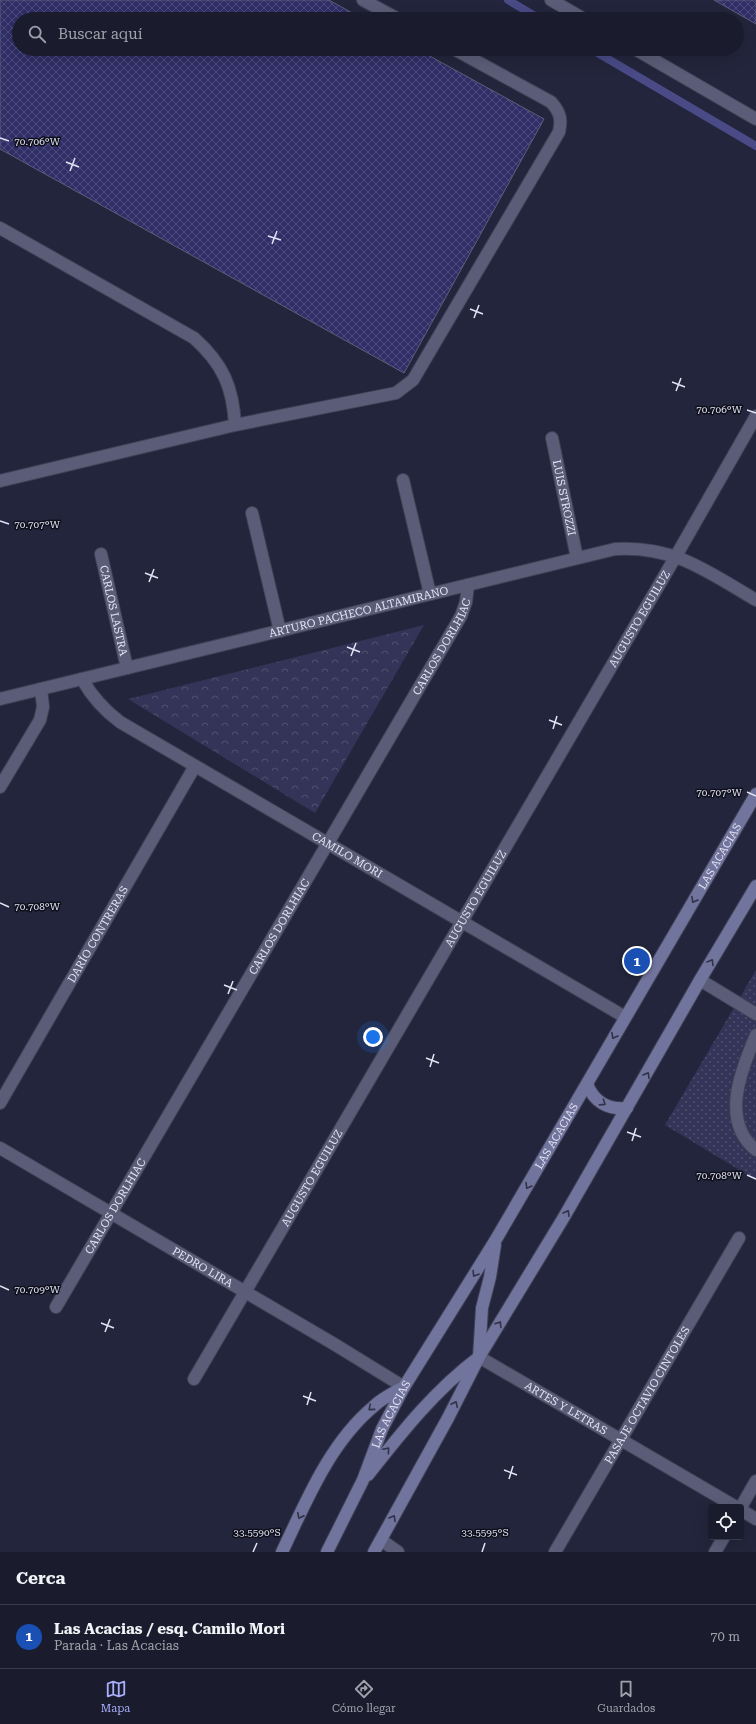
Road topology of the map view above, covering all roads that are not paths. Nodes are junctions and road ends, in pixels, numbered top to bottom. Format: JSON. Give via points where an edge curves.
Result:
{"nodes":[{"id":1,"x":364,"y":0,"type":"edge"},
{"id":2,"x":551,"y":0,"type":"edge"},
{"id":3,"x":385,"y":12,"type":"edge"},
{"id":4,"x":572,"y":12,"type":"edge"},
{"id":5,"x":467,"y":56,"type":"edge"},
{"id":6,"x":647,"y":56,"type":"edge"},
{"id":7,"x":756,"y":119,"type":"edge"},
{"id":8,"x":0,"y":228,"type":"edge"},
{"id":9,"x":756,"y":416,"type":"edge"},
{"id":10,"x":235,"y":425,"type":"junction"},
{"id":11,"x":552,"y":438,"type":"dead end"},
{"id":12,"x":403,"y":480,"type":"dead end"},
{"id":13,"x":0,"y":481,"type":"edge"},
{"id":14,"x":252,"y":514,"type":"dead end"},
{"id":15,"x":101,"y":554,"type":"dead end"},
{"id":16,"x":676,"y":556,"type":"junction"},
{"id":17,"x":577,"y":558,"type":"junction"},
{"id":18,"x":468,"y":585,"type":"junction"},
{"id":19,"x":430,"y":594,"type":"junction"},
{"id":20,"x":756,"y":600,"type":"edge"},
{"id":21,"x":280,"y":631,"type":"junction"},
{"id":22,"x":127,"y":668,"type":"junction"},
{"id":23,"x":82,"y":679,"type":"junction"},
{"id":24,"x":41,"y":689,"type":"junction"},
{"id":25,"x":0,"y":699,"type":"edge"},
{"id":26,"x":195,"y":766,"type":"junction"},
{"id":27,"x":0,"y":787,"type":"edge"},
{"id":28,"x":756,"y":794,"type":"edge"},
{"id":29,"x":327,"y":843,"type":"junction"},
{"id":30,"x":756,"y":886,"type":"edge"},
{"id":31,"x":462,"y":922,"type":"junction"},
{"id":32,"x":700,"y":980,"type":"junction"},
{"id":33,"x":756,"y":1014,"type":"edge"},
{"id":34,"x":625,"y":1017,"type":"junction"},
{"id":35,"x":756,"y":1035,"type":"edge"},
{"id":36,"x":586,"y":1084,"type":"junction"},
{"id":37,"x":0,"y":1103,"type":"edge"},
{"id":38,"x":627,"y":1108,"type":"junction"},
{"id":39,"x":0,"y":1148,"type":"edge"},
{"id":40,"x":756,"y":1150,"type":"edge"},
{"id":41,"x":111,"y":1213,"type":"junction"},
{"id":42,"x":739,"y":1238,"type":"dead end"},
{"id":43,"x":496,"y":1241,"type":"junction"},
{"id":44,"x":245,"y":1292,"type":"junction"},
{"id":45,"x":56,"y":1307,"type":"dead end"},
{"id":46,"x":479,"y":1357,"type":"junction"},
{"id":47,"x":194,"y":1379,"type":"dead end"},
{"id":48,"x":404,"y":1387,"type":"junction"},
{"id":49,"x":621,"y":1440,"type":"junction"},
{"id":50,"x":363,"y":1480,"type":"junction"},
{"id":51,"x":756,"y":1481,"type":"edge"},
{"id":52,"x":731,"y":1504,"type":"edge"},
{"id":53,"x":743,"y":1504,"type":"edge"},
{"id":54,"x":744,"y":1510,"type":"edge"},
{"id":55,"x":756,"y":1519,"type":"edge"},
{"id":56,"x":381,"y":1540,"type":"junction"},
{"id":57,"x":722,"y":1540,"type":"edge"},
{"id":58,"x":282,"y":1552,"type":"edge"},
{"id":59,"x":327,"y":1552,"type":"edge"},
{"id":60,"x":374,"y":1552,"type":"edge"},
{"id":61,"x":398,"y":1552,"type":"edge"},
{"id":62,"x":555,"y":1552,"type":"edge"},
{"id":63,"x":715,"y":1552,"type":"edge"}],
"edges":[{"from":1,"to":3,"type":"street"},
{"from":2,"to":4,"type":"street"},
{"from":5,"to":10,"type":"street","via":[[552,102],[560,114],[561,123],[555,138],[413,380],[396,392]]},
{"from":6,"to":7,"type":"street"},
{"from":8,"to":10,"type":"street","via":[[194,338],[217,362],[225,376],[232,397]]},
{"from":9,"to":16,"type":"street","name":"AUGUSTO EGUILUZ"},
{"from":10,"to":13,"type":"street"},
{"from":11,"to":17,"type":"street","name":"LUIS STROZZI"},
{"from":12,"to":19,"type":"street"},
{"from":14,"to":21,"type":"street"},
{"from":15,"to":22,"type":"street","name":"CARLOS LASTRA"},
{"from":16,"to":17,"type":"street","name":"ARTURO PACHECO ALTAMIRANO","via":[[653,549],[629,548]]},
{"from":16,"to":20,"type":"street","name":"ARTURO PACHECO ALTAMIRANO"},
{"from":16,"to":31,"type":"street","name":"AUGUSTO EGUILUZ"},
{"from":17,"to":18,"type":"street","name":"ARTURO PACHECO ALTAMIRANO"},
{"from":18,"to":19,"type":"street","name":"ARTURO PACHECO ALTAMIRANO"},
{"from":18,"to":29,"type":"street","name":"CARLOS DORLHIAC","via":[[461,616]]},
{"from":19,"to":21,"type":"street","name":"ARTURO PACHECO ALTAMIRANO"},
{"from":21,"to":22,"type":"street","name":"ARTURO PACHECO ALTAMIRANO"},
{"from":22,"to":23,"type":"street","name":"ARTURO PACHECO ALTAMIRANO"},
{"from":23,"to":24,"type":"street","name":"ARTURO PACHECO ALTAMIRANO"},
{"from":23,"to":26,"type":"street","name":"CAMILO MORI","via":[[108,713]]},
{"from":24,"to":25,"type":"street","name":"ARTURO PACHECO ALTAMIRANO"},
{"from":24,"to":27,"type":"street","via":[[43,707],[40,720]]},
{"from":26,"to":29,"type":"street","name":"CAMILO MORI"},
{"from":26,"to":37,"type":"street","name":"DARÍO CONTRERAS"},
{"from":28,"to":34,"type":"main road","name":"LAS ACACIAS","one_way":true},
{"from":29,"to":31,"type":"street","name":"CAMILO MORI"},
{"from":29,"to":41,"type":"street","name":"CARLOS DORLHIAC"},
{"from":32,"to":30,"type":"main road","name":"LAS ACACIAS","one_way":true},
{"from":31,"to":34,"type":"street","name":"CAMILO MORI"},
{"from":31,"to":44,"type":"street","name":"AUGUSTO EGUILUZ"},
{"from":32,"to":33,"type":"street"},
{"from":38,"to":32,"type":"main road","name":"LAS ACACIAS","one_way":true},
{"from":34,"to":36,"type":"main road","name":"LAS ACACIAS","one_way":true},
{"from":35,"to":40,"type":"street","via":[[742,1068],[736,1094],[738,1121],[746,1142]]},
{"from":36,"to":38,"type":"main road","one_way":true,"via":[[593,1096],[602,1104],[618,1109]]},
{"from":36,"to":43,"type":"main road","name":"LAS ACACIAS","one_way":true},
{"from":46,"to":38,"type":"main road","name":"LAS ACACIAS","one_way":true},
{"from":39,"to":41,"type":"street","name":"PEDRO LIRA"},
{"from":41,"to":44,"type":"street","name":"PEDRO LIRA"},
{"from":41,"to":45,"type":"street","name":"CARLOS DORLHIAC"},
{"from":42,"to":49,"type":"street","name":"PASAJE OCTAVIO CINTOLES"},
{"from":43,"to":46,"type":"main road","via":[[481,1315]]},
{"from":43,"to":48,"type":"main road","name":"LAS ACACIAS","one_way":true},
{"from":44,"to":47,"type":"street","name":"AUGUSTO EGUILUZ"},
{"from":44,"to":48,"type":"street","name":"PEDRO LIRA"},
{"from":46,"to":49,"type":"street","name":"ARTES Y LETRAS"},
{"from":50,"to":46,"type":"main road","name":"LAS ACACIAS","one_way":true,"via":[[433,1396],[458,1372]]},
{"from":56,"to":46,"type":"main road","one_way":true},
{"from":48,"to":50,"type":"main road","name":"LAS ACACIAS","via":[[380,1434]]},
{"from":48,"to":58,"type":"main road","one_way":true,"via":[[373,1406],[347,1434],[311,1494]]},
{"from":49,"to":52,"type":"street","name":"ARTES Y LETRAS"},
{"from":49,"to":62,"type":"street","name":"PASAJE OCTAVIO CINTOLES"},
{"from":50,"to":59,"type":"main road","name":"LAS ACACIAS"},
{"from":51,"to":53,"type":"street"},
{"from":54,"to":55,"type":"street"},
{"from":56,"to":60,"type":"main road"},
{"from":56,"to":61,"type":"street"},
{"from":57,"to":63,"type":"street"}]}
